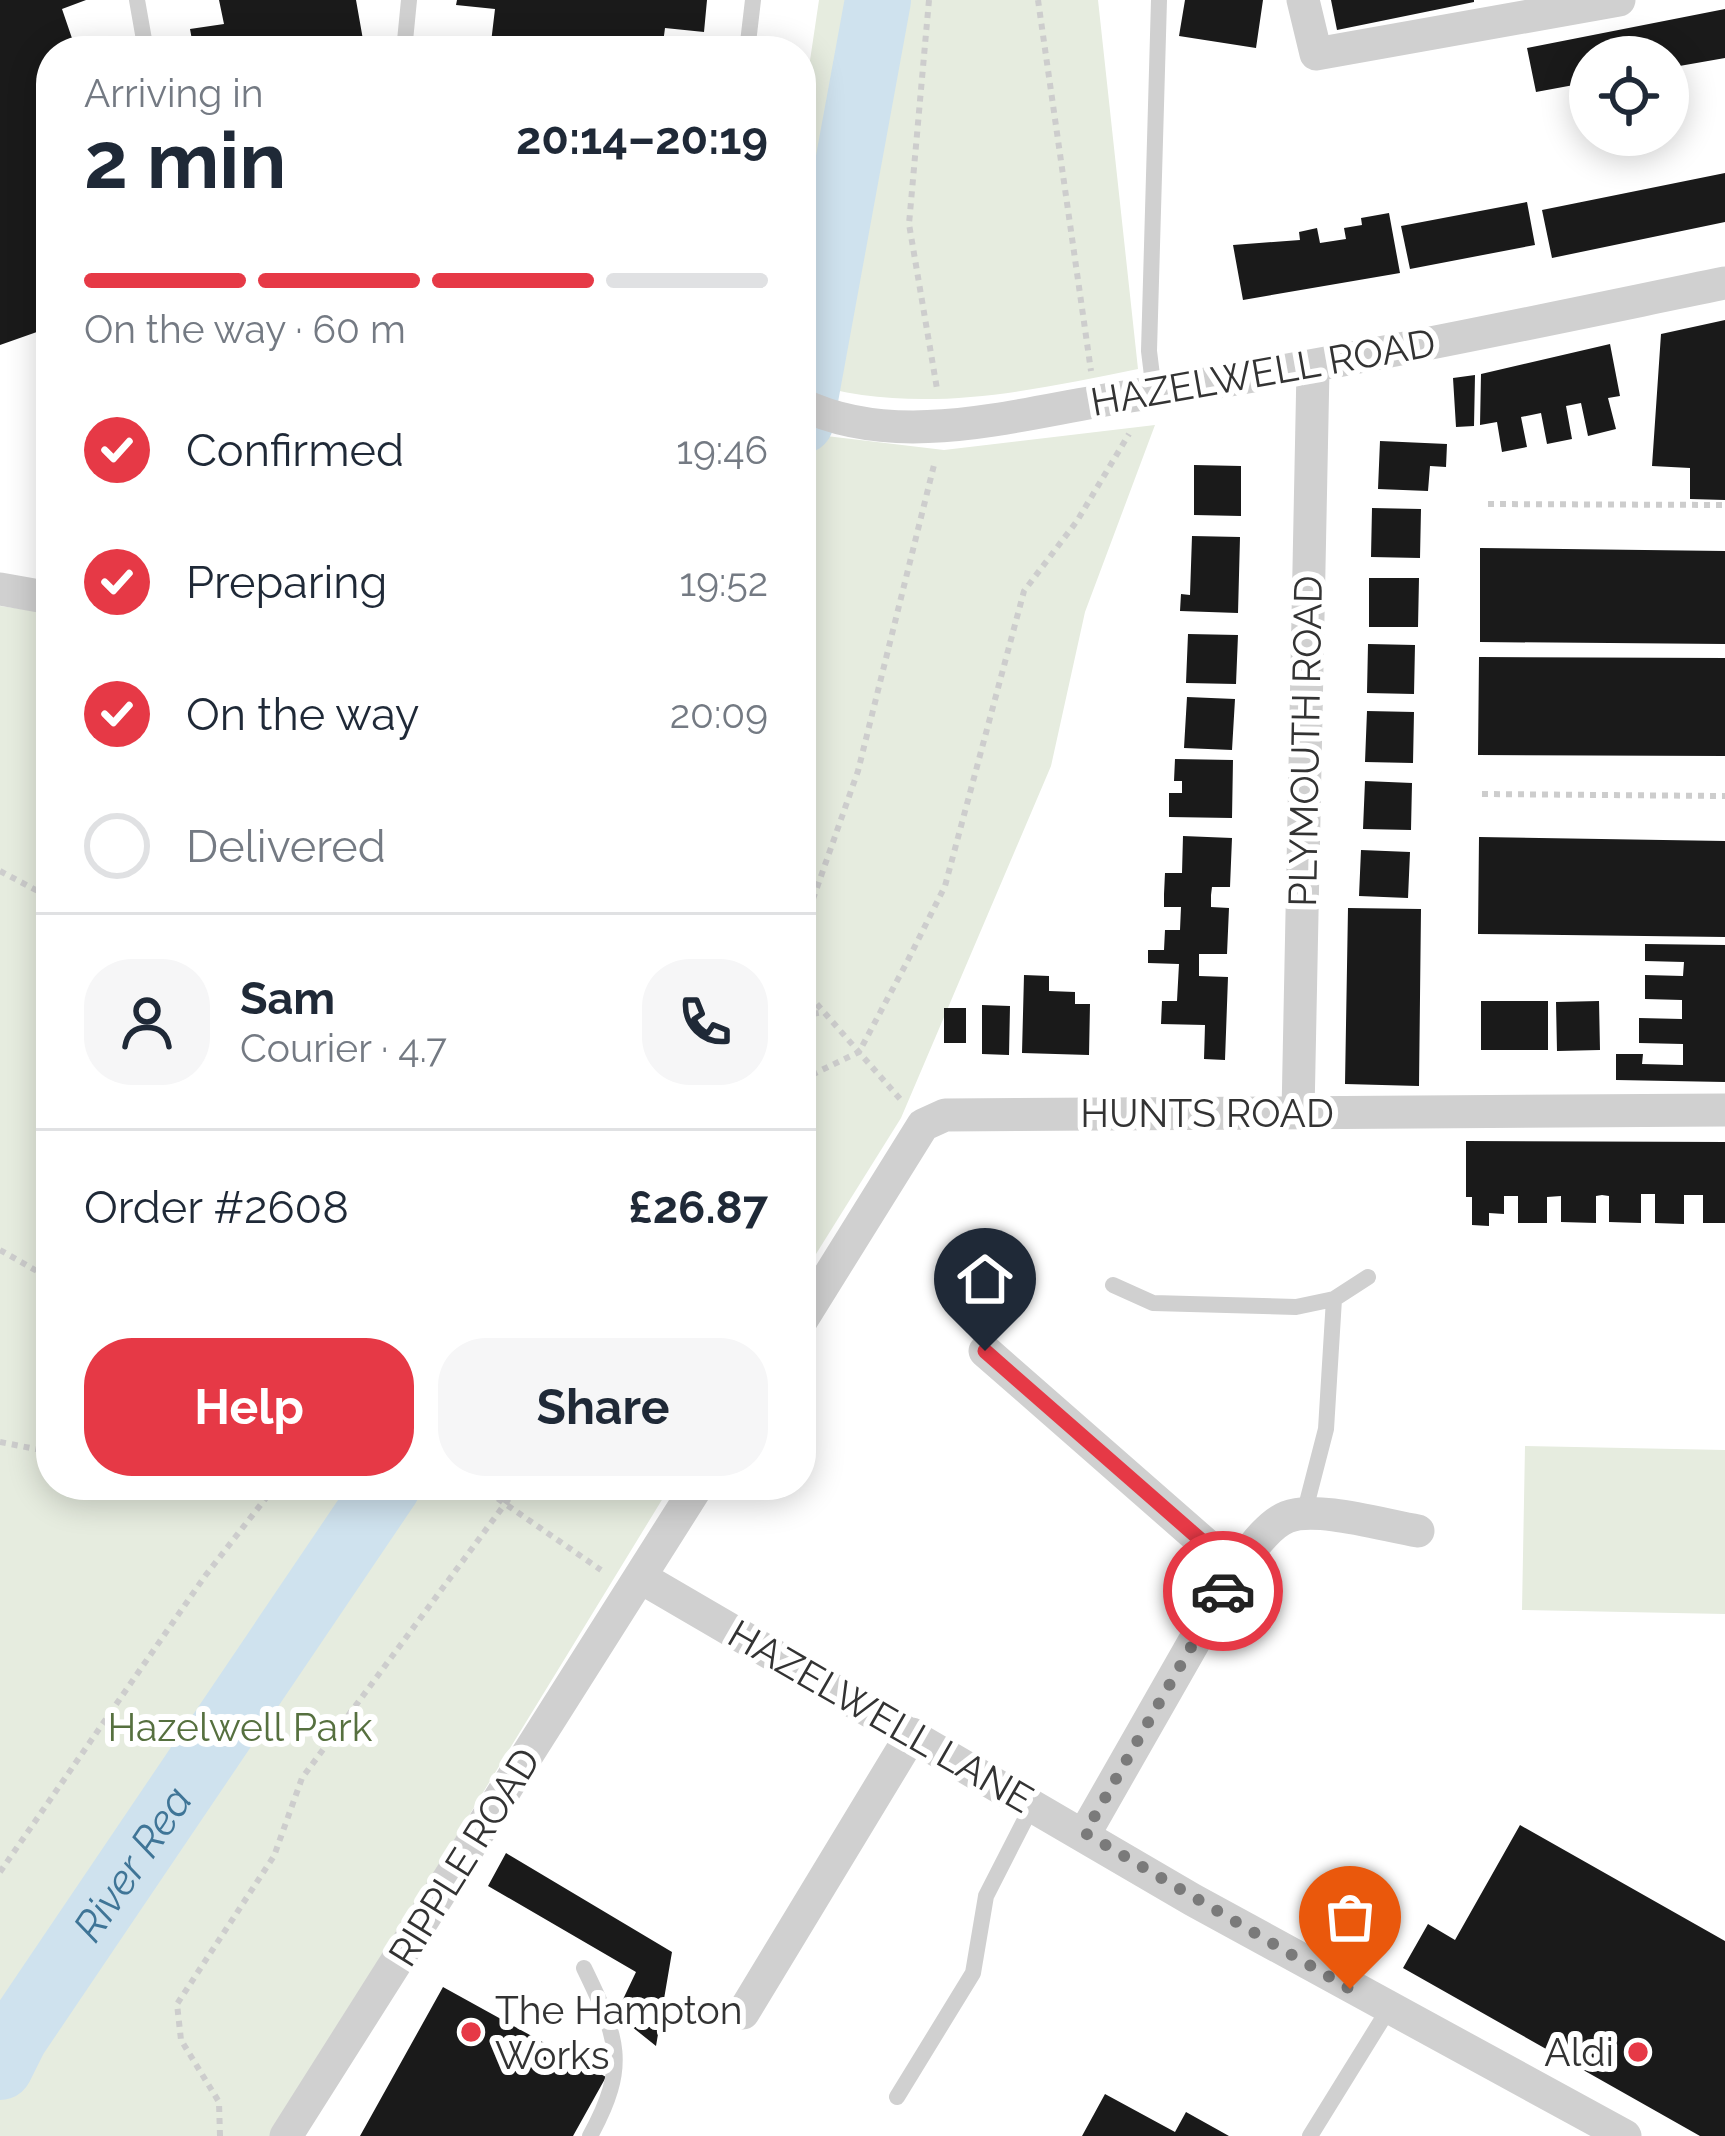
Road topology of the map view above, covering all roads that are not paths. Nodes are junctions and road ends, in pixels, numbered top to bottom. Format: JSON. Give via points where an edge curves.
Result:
{"nodes":[{"id":1,"x":137,"y":0,"type":"edge"},
{"id":2,"x":410,"y":0,"type":"edge"},
{"id":3,"x":752,"y":0,"type":"edge"},
{"id":4,"x":1159,"y":0,"type":"edge"},
{"id":5,"x":1303,"y":0,"type":"edge"},
{"id":6,"x":1619,"y":0,"type":"edge"},
{"id":7,"x":143,"y":36,"type":"edge"},
{"id":8,"x":406,"y":36,"type":"edge"},
{"id":9,"x":748,"y":36,"type":"edge"},
{"id":10,"x":1725,"y":283,"type":"edge"},
{"id":11,"x":1313,"y":369,"type":"junction"},
{"id":12,"x":1154,"y":392,"type":"junction"},
{"id":13,"x":816,"y":410,"type":"edge"},
{"id":14,"x":0,"y":589,"type":"edge"},
{"id":15,"x":36,"y":595,"type":"edge"},
{"id":16,"x":1725,"y":1110,"type":"edge"},
{"id":17,"x":1298,"y":1113,"type":"junction"},
{"id":18,"x":1368,"y":1277,"type":"dead end"},
{"id":19,"x":1113,"y":1285,"type":"dead end"},
{"id":20,"x":816,"y":1297,"type":"edge"},
{"id":21,"x":1334,"y":1299,"type":"junction"},
{"id":22,"x":985,"y":1351,"type":"dead end"},
{"id":23,"x":689,"y":1500,"type":"edge"},
{"id":24,"x":1303,"y":1515,"type":"junction"},
{"id":25,"x":1418,"y":1531,"type":"dead end"},
{"id":26,"x":1235,"y":1570,"type":"junction"},
{"id":27,"x":640,"y":1577,"type":"junction"},
{"id":28,"x":912,"y":1734,"type":"junction"},
{"id":29,"x":1034,"y":1804,"type":"junction"},
{"id":30,"x":1085,"y":1833,"type":"junction"},
{"id":31,"x":584,"y":1968,"type":"dead end"},
{"id":32,"x":1388,"y":2010,"type":"junction"},
{"id":33,"x":743,"y":2013,"type":"dead end"},
{"id":34,"x":897,"y":2097,"type":"dead end"},
{"id":35,"x":286,"y":2136,"type":"edge"},
{"id":36,"x":590,"y":2136,"type":"edge"},
{"id":37,"x":1310,"y":2136,"type":"edge"},
{"id":38,"x":1625,"y":2136,"type":"edge"}],
"edges":[{"from":1,"to":7,"type":"lane"},
{"from":2,"to":8,"type":"lane"},
{"from":3,"to":9,"type":"lane"},
{"from":4,"to":12,"type":"lane"},
{"from":5,"to":6,"type":"street","via":[[1316,54]]},
{"from":10,"to":11,"type":"street","name":"HAZELWELL ROAD"},
{"from":11,"to":12,"type":"street","name":"HAZELWELL ROAD"},
{"from":11,"to":17,"type":"street","name":"PLYMOUTH ROAD"},
{"from":12,"to":13,"type":"street","name":"HAZELWELL ROAD","via":[[943,426]]},
{"from":14,"to":15,"type":"street"},
{"from":16,"to":17,"type":"street","name":"HUNTS ROAD"},
{"from":17,"to":20,"type":"street","name":"HUNTS ROAD","via":[[945,1115],[923,1125]]},
{"from":18,"to":21,"type":"lane"},
{"from":19,"to":21,"type":"lane","via":[[1153,1304]]},
{"from":21,"to":24,"type":"lane","via":[[1326,1429]]},
{"from":22,"to":26,"type":"street"},
{"from":23,"to":27,"type":"street"},
{"from":24,"to":25,"type":"street"},
{"from":24,"to":26,"type":"street","via":[[1286,1517]]},
{"from":26,"to":30,"type":"street"},
{"from":27,"to":28,"type":"street","name":"HAZELWELL LANE"},
{"from":27,"to":35,"type":"street","name":"RIPPLE ROAD"},
{"from":28,"to":29,"type":"street","name":"HAZELWELL LANE"},
{"from":28,"to":33,"type":"street"},
{"from":29,"to":30,"type":"street","name":"HAZELWELL LANE"},
{"from":29,"to":34,"type":"lane","via":[[986,1896],[974,1973]]},
{"from":30,"to":32,"type":"street","name":"HAZELWELL LANE"},
{"from":31,"to":36,"type":"lane","via":[[614,2034],[615,2090]]},
{"from":32,"to":37,"type":"lane"},
{"from":32,"to":38,"type":"street","name":"HAZELWELL LANE"}]}
